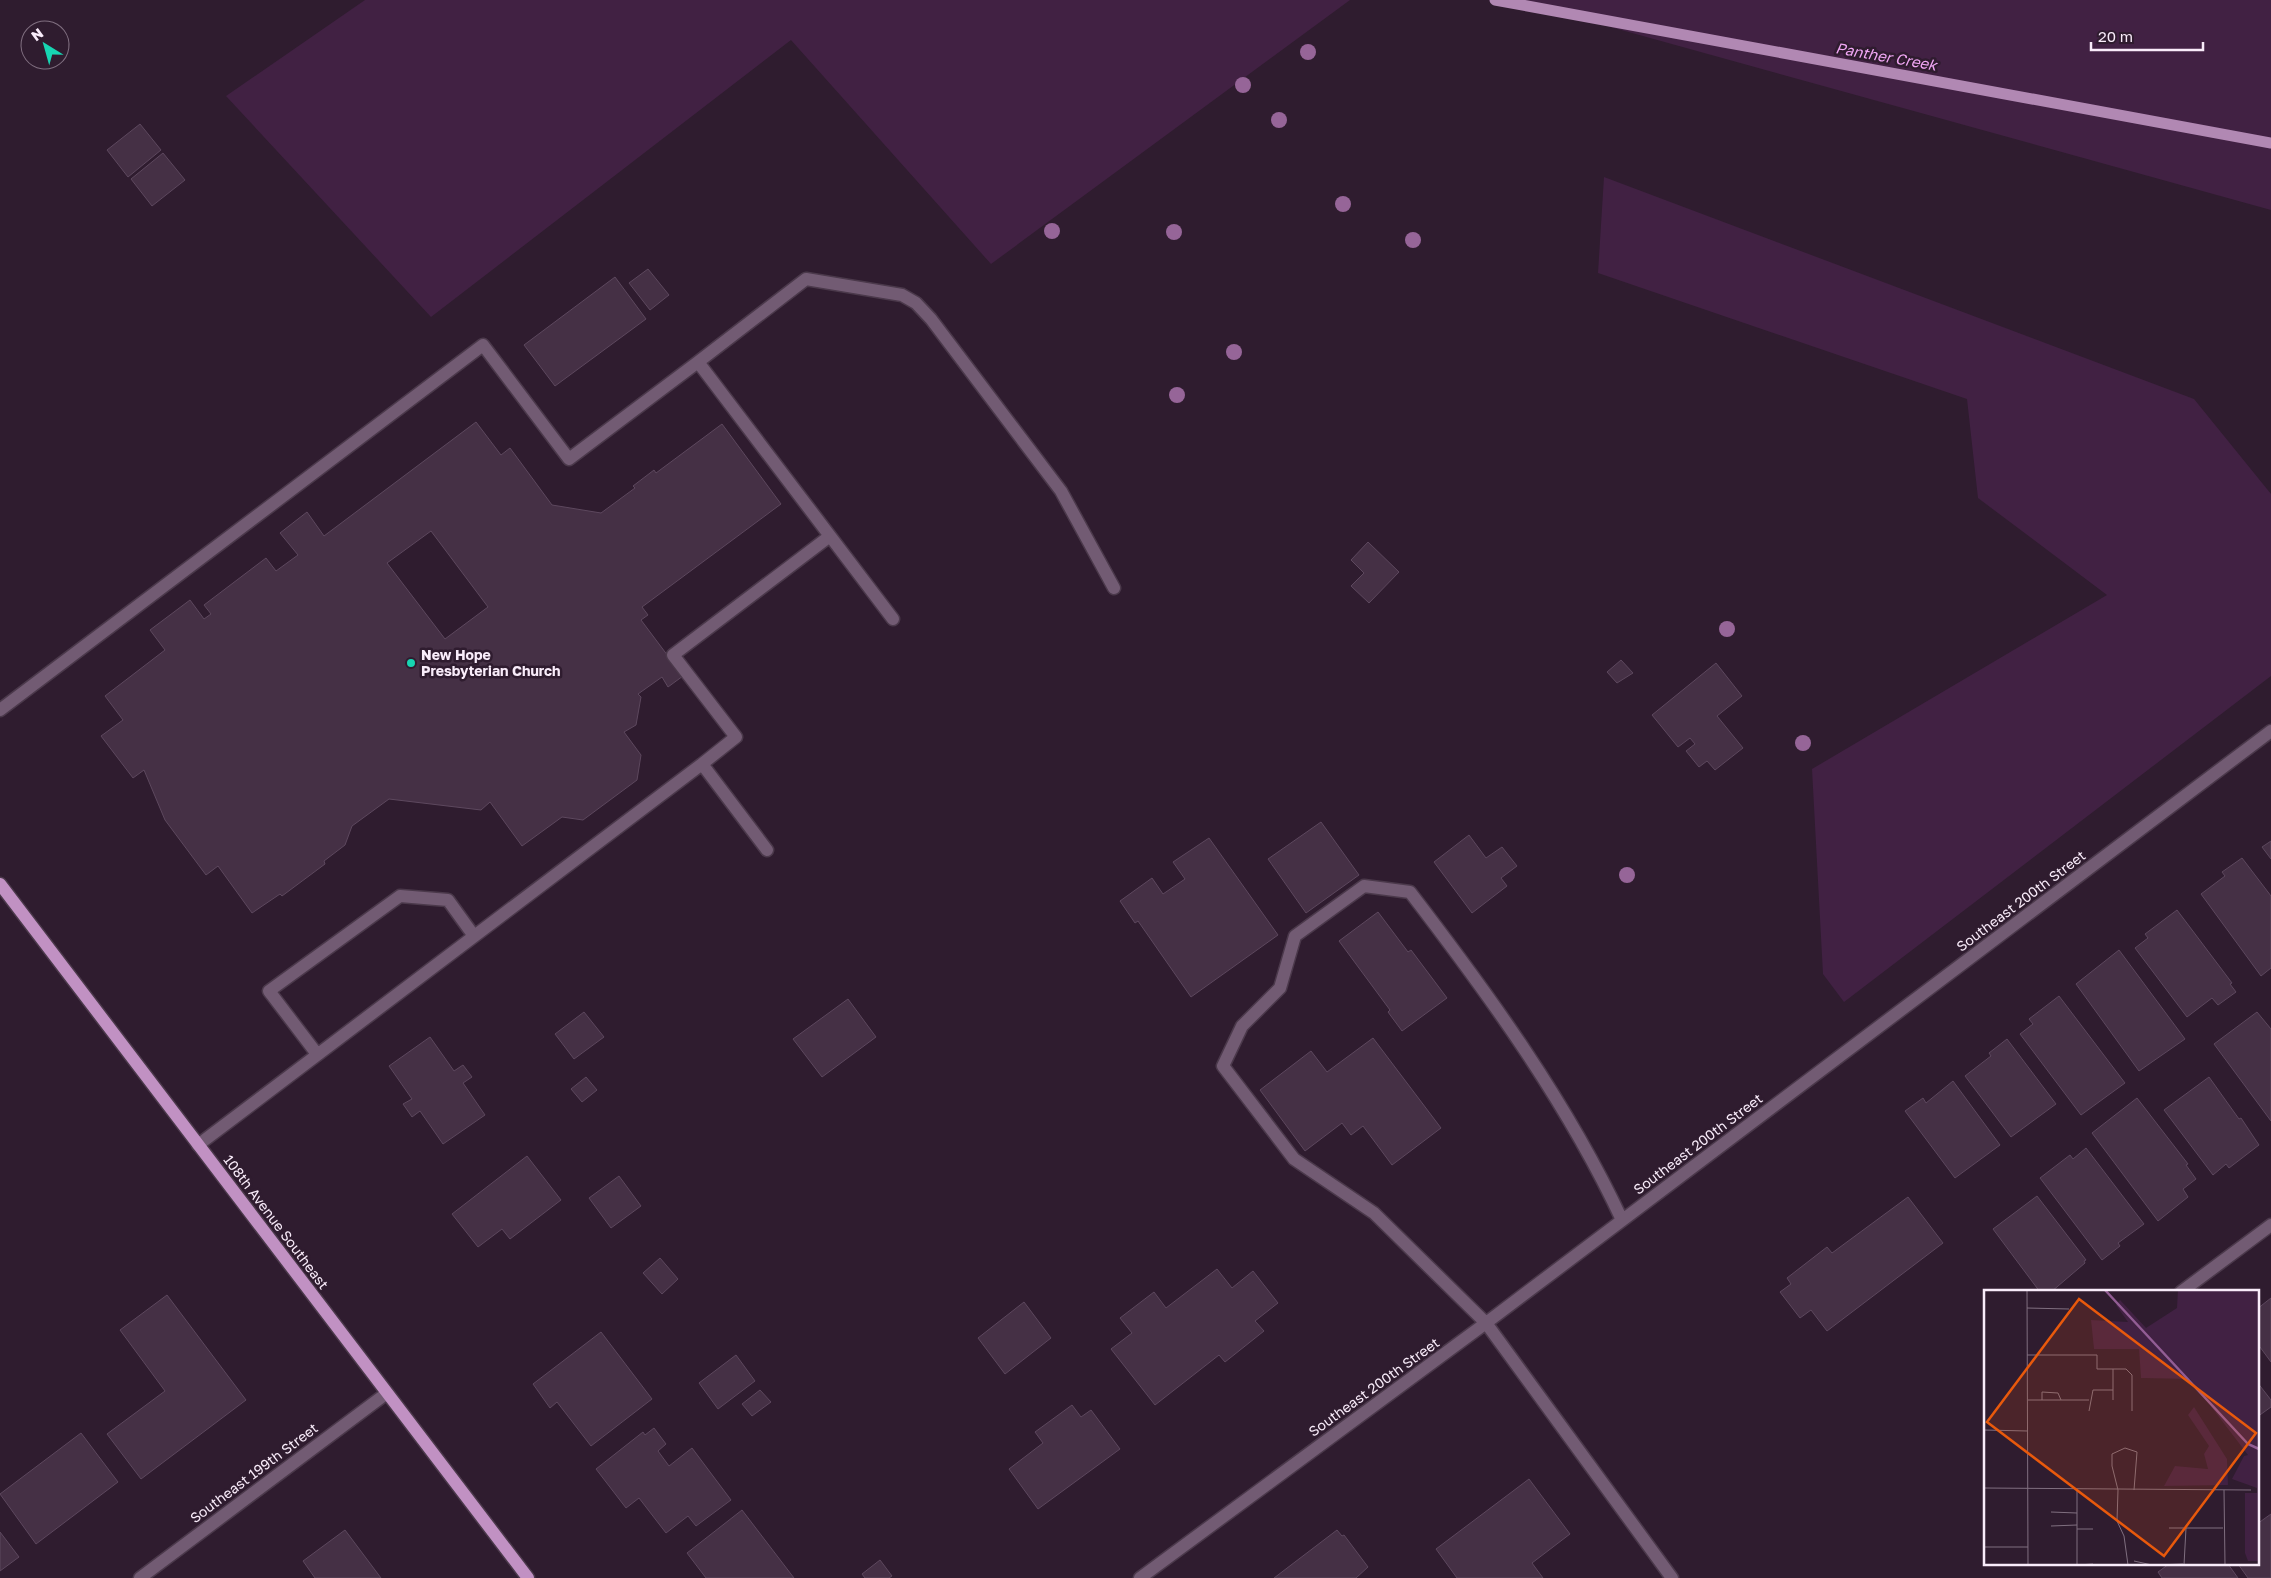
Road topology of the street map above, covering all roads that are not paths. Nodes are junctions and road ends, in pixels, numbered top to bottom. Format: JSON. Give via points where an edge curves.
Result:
{"nodes":[{"id":1,"x":698,"y":362,"type":"junction"},
{"id":2,"x":830,"y":536,"type":"junction"},
{"id":3,"x":1114,"y":588,"type":"dead end"},
{"id":4,"x":893,"y":619,"type":"dead end"},
{"id":5,"x":0,"y":710,"type":"edge"},
{"id":6,"x":2271,"y":731,"type":"edge"},
{"id":7,"x":702,"y":764,"type":"junction"},
{"id":8,"x":767,"y":850,"type":"dead end"},
{"id":9,"x":0,"y":884,"type":"edge"},
{"id":10,"x":474,"y":936,"type":"junction"},
{"id":11,"x":317,"y":1054,"type":"junction"},
{"id":12,"x":198,"y":1145,"type":"junction"},
{"id":13,"x":1622,"y":1220,"type":"junction"},
{"id":14,"x":2271,"y":1225,"type":"edge"},
{"id":15,"x":2184,"y":1290,"type":"edge"},
{"id":16,"x":1486,"y":1323,"type":"junction"},
{"id":17,"x":387,"y":1393,"type":"junction"},
{"id":18,"x":1147,"y":1576,"type":"edge"},
{"id":19,"x":140,"y":1578,"type":"edge"},
{"id":20,"x":528,"y":1578,"type":"edge"},
{"id":21,"x":1672,"y":1578,"type":"edge"}],
"edges":[{"from":1,"to":2,"type":"street"},
{"from":1,"to":3,"type":"street","via":[[806,280],[902,295],[916,303],[931,319],[1061,491]]},
{"from":1,"to":5,"type":"street","via":[[569,459],[482,345]]},
{"from":2,"to":4,"type":"street"},
{"from":2,"to":7,"type":"street","via":[[673,655],[736,737]]},
{"from":6,"to":13,"type":"street","name":"Southeast 200th Street"},
{"from":7,"to":8,"type":"street"},
{"from":7,"to":10,"type":"street"},
{"from":9,"to":12,"type":"main road","name":"108th Avenue Southeast"},
{"from":10,"to":11,"type":"street"},
{"from":10,"to":11,"type":"street","via":[[448,900],[400,896],[269,991]]},
{"from":11,"to":12,"type":"street"},
{"from":12,"to":17,"type":"main road","name":"108th Avenue Southeast"},
{"from":13,"to":16,"type":"street","name":"Southeast 200th Street"},
{"from":13,"to":16,"type":"street","via":[[1598,1167],[1488,993],[1410,892],[1364,886],[1295,936],[1280,988],[1242,1026],[1223,1066],[1294,1159],[1374,1213]]},
{"from":14,"to":15,"type":"street"},
{"from":16,"to":18,"type":"street","name":"Southeast 200th Street"},
{"from":16,"to":21,"type":"street"},
{"from":17,"to":19,"type":"street","name":"Southeast 199th Street"},
{"from":17,"to":20,"type":"main road","name":"108th Avenue Southeast"}]}
